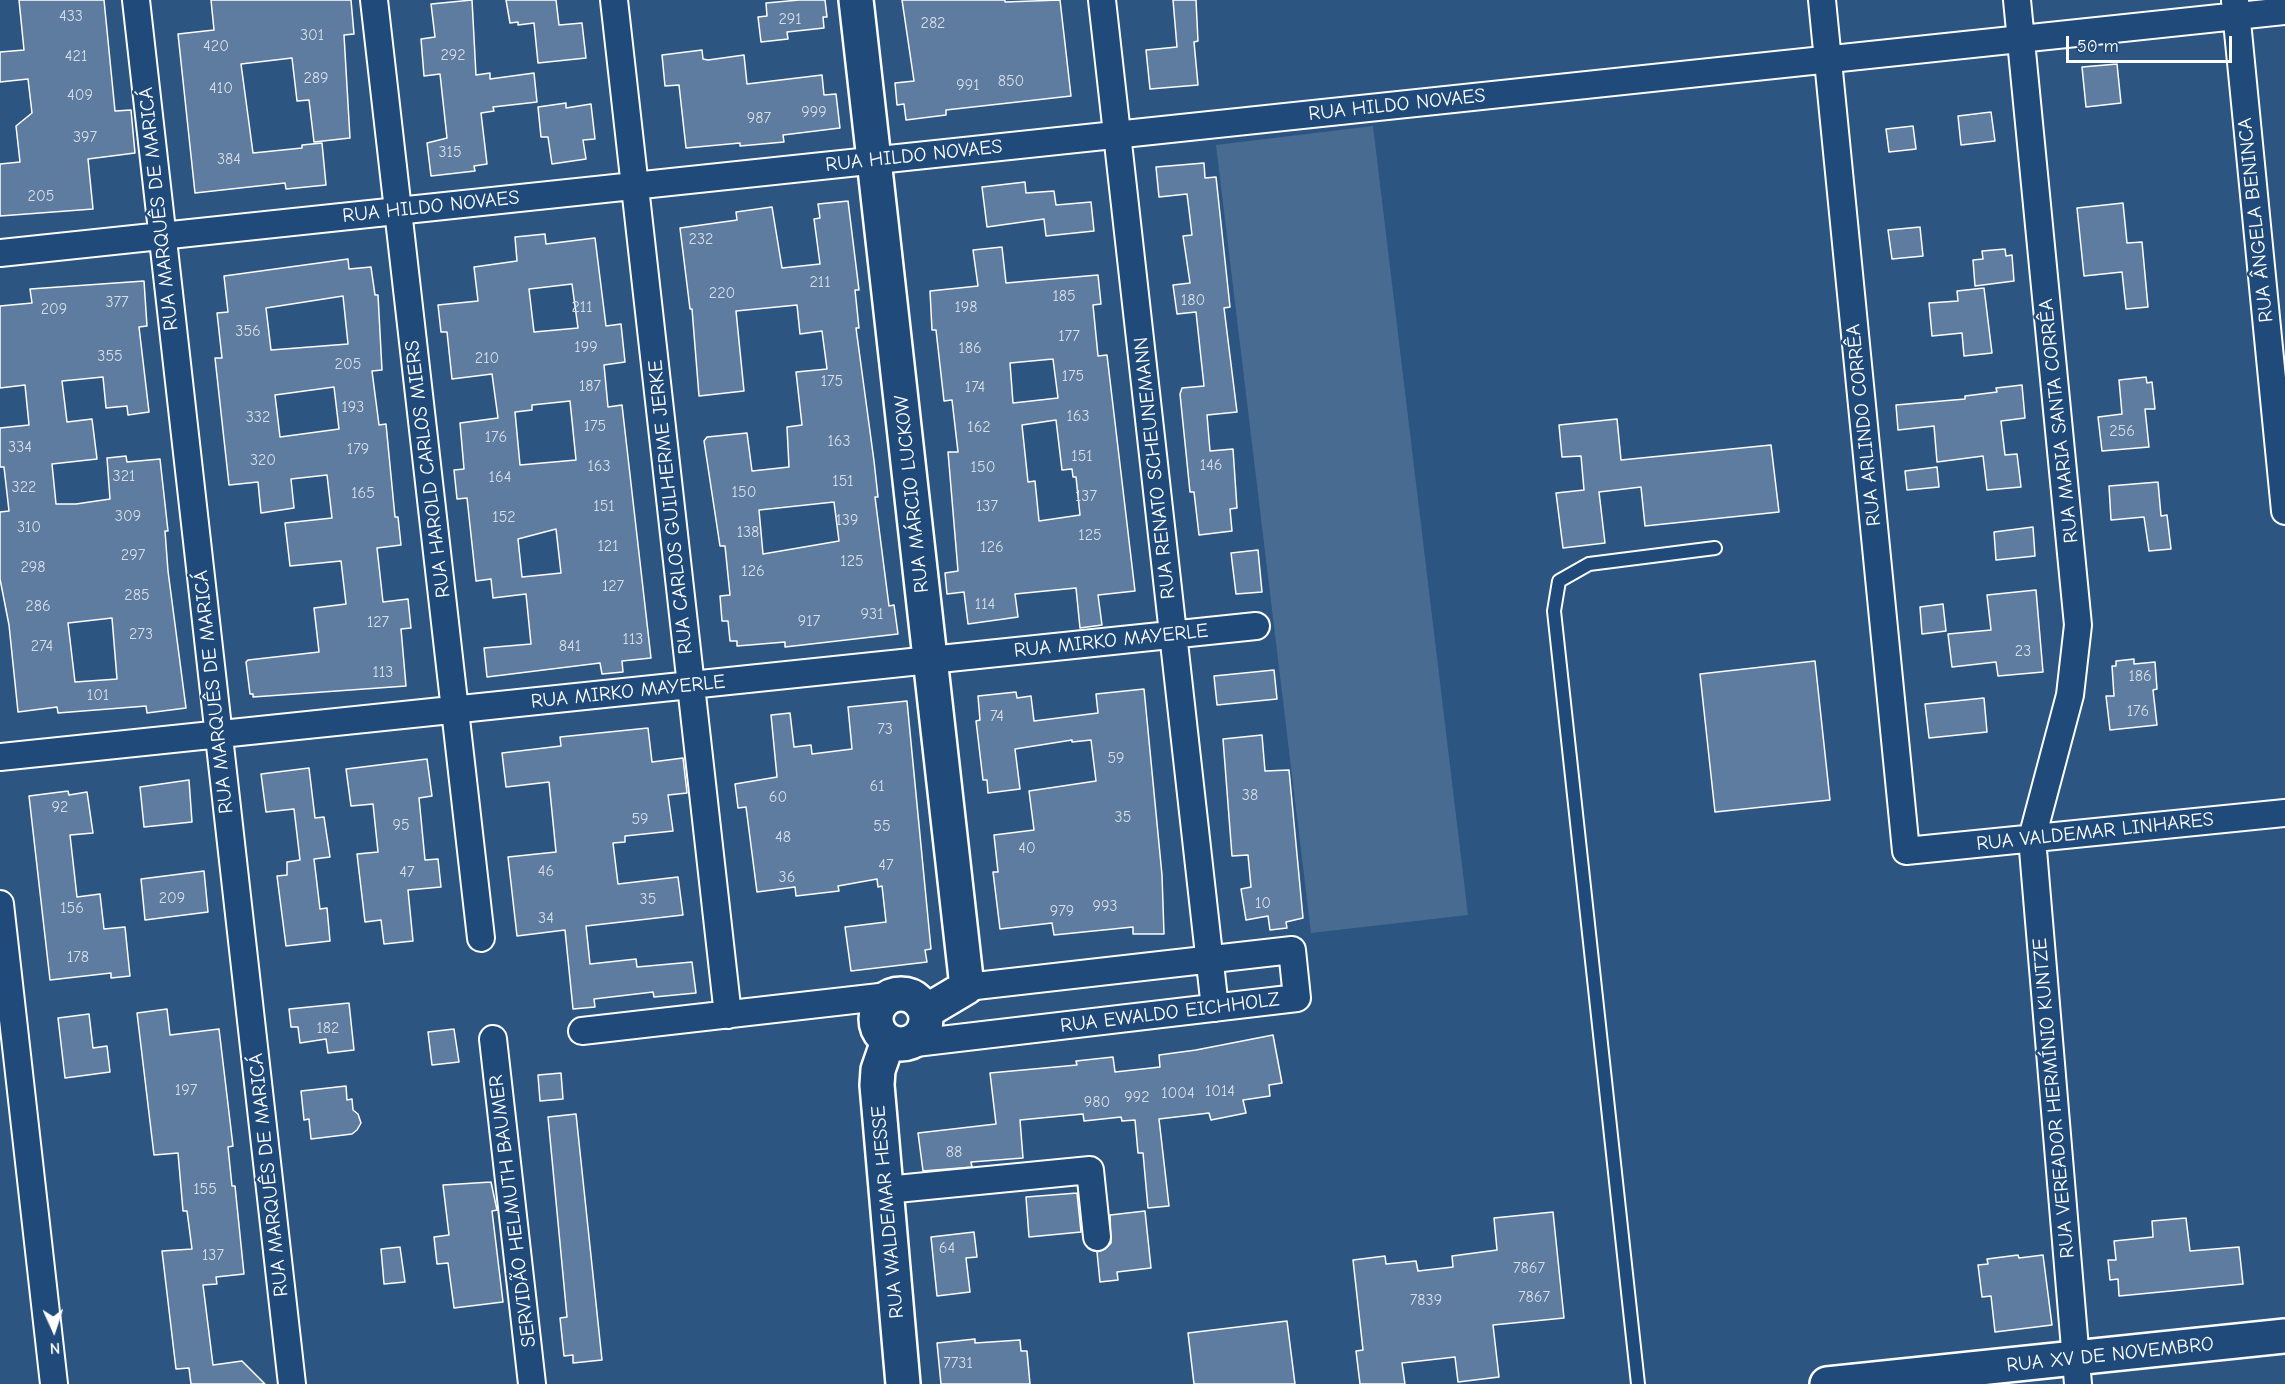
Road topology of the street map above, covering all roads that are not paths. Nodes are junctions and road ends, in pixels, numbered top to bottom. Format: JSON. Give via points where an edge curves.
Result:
{"nodes":[{"id":1,"x":136,"y":0,"type":"edge"},
{"id":2,"x":374,"y":0,"type":"edge"},
{"id":3,"x":614,"y":0,"type":"edge"},
{"id":4,"x":856,"y":0,"type":"edge"},
{"id":5,"x":1102,"y":0,"type":"edge"},
{"id":6,"x":1822,"y":0,"type":"edge"},
{"id":7,"x":2017,"y":0,"type":"edge"},
{"id":8,"x":2236,"y":8,"type":"edge"},
{"id":9,"x":2285,"y":11,"type":"edge"},
{"id":10,"x":2021,"y":39,"type":"junction"},
{"id":11,"x":1828,"y":59,"type":"junction"},
{"id":12,"x":1117,"y":134,"type":"junction"},
{"id":13,"x":874,"y":160,"type":"junction"},
{"id":14,"x":635,"y":186,"type":"junction"},
{"id":15,"x":398,"y":210,"type":"junction"},
{"id":16,"x":162,"y":236,"type":"junction"},
{"id":17,"x":0,"y":253,"type":"edge"},
{"id":18,"x":2285,"y":511,"type":"edge"},
{"id":19,"x":1715,"y":548,"type":"dead end"},
{"id":20,"x":1256,"y":626,"type":"dead end"},
{"id":21,"x":1173,"y":635,"type":"junction"},
{"id":22,"x":930,"y":660,"type":"junction"},
{"id":23,"x":691,"y":685,"type":"junction"},
{"id":24,"x":455,"y":710,"type":"junction"},
{"id":25,"x":219,"y":734,"type":"junction"},
{"id":26,"x":0,"y":757,"type":"edge"},
{"id":27,"x":2285,"y":813,"type":"edge"},
{"id":28,"x":2032,"y":838,"type":"junction"},
{"id":29,"x":1906,"y":850,"type":"joint"},
{"id":30,"x":0,"y":904,"type":"edge"},
{"id":31,"x":481,"y":938,"type":"dead end"},
{"id":32,"x":1210,"y":960,"type":"junction"},
{"id":33,"x":967,"y":987,"type":"junction"},
{"id":34,"x":897,"y":995,"type":"junction"},
{"id":35,"x":1215,"y":1008,"type":"junction"},
{"id":36,"x":925,"y":1012,"type":"junction"},
{"id":37,"x":728,"y":1015,"type":"junction"},
{"id":38,"x":582,"y":1031,"type":"dead end"},
{"id":39,"x":493,"y":1039,"type":"dead end"},
{"id":40,"x":898,"y":1042,"type":"junction"},
{"id":41,"x":886,"y":1190,"type":"junction"},
{"id":42,"x":1097,"y":1237,"type":"dead end"},
{"id":43,"x":2285,"y":1336,"type":"edge"},
{"id":44,"x":2077,"y":1371,"type":"edge"},
{"id":45,"x":54,"y":1384,"type":"edge"},
{"id":46,"x":292,"y":1384,"type":"edge"},
{"id":47,"x":532,"y":1384,"type":"edge"},
{"id":48,"x":903,"y":1384,"type":"edge"},
{"id":49,"x":1638,"y":1384,"type":"edge"},
{"id":50,"x":1827,"y":1384,"type":"edge"}],
"edges":[{"from":1,"to":16,"type":"street","name":"RUA MARQUÊS DE MARICÁ"},
{"from":2,"to":15,"type":"street","name":"RUA HAROLD CARLOS MIERS"},
{"from":3,"to":14,"type":"street","name":"RUA CARLOS GUILHERME JERKE"},
{"from":4,"to":13,"type":"street","name":"RUA MÁRCIO LUCKOW"},
{"from":5,"to":12,"type":"street","name":"RUA RENATO SCHEUNEMANN"},
{"from":6,"to":11,"type":"street","name":"RUA ARLINDO CORRÊA"},
{"from":7,"to":10,"type":"street","name":"RUA MARIA SANTA CORRÊA"},
{"from":8,"to":9,"type":"street","name":"RUA HILDO NOVAES"},
{"from":8,"to":10,"type":"street","name":"RUA HILDO NOVAES"},
{"from":8,"to":18,"type":"street","name":"RUA ÂNGELA BENINCA"},
{"from":10,"to":11,"type":"street","name":"RUA HILDO NOVAES"},
{"from":10,"to":28,"type":"street","name":"RUA MARIA SANTA CORRÊA","via":[[2078,625],[2070,695]]},
{"from":11,"to":12,"type":"street","name":"RUA HILDO NOVAES"},
{"from":11,"to":29,"type":"street","name":"RUA ARLINDO CORRÊA"},
{"from":12,"to":13,"type":"street","name":"RUA HILDO NOVAES"},
{"from":12,"to":21,"type":"street","name":"RUA RENATO SCHEUNEMANN"},
{"from":13,"to":14,"type":"street","name":"RUA HILDO NOVAES"},
{"from":13,"to":22,"type":"street","name":"RUA MÁRCIO LUCKOW"},
{"from":14,"to":15,"type":"street","name":"RUA HILDO NOVAES"},
{"from":14,"to":23,"type":"street","name":"RUA CARLOS GUILHERME JERKE"},
{"from":15,"to":16,"type":"street","name":"RUA HILDO NOVAES"},
{"from":15,"to":24,"type":"street","name":"RUA HAROLD CARLOS MIERS"},
{"from":16,"to":17,"type":"street","name":"RUA HILDO NOVAES"},
{"from":16,"to":25,"type":"street","name":"RUA MARQUÊS DE MARICÁ"},
{"from":19,"to":49,"type":"lane","via":[[1589,564],[1559,580],[1554,611]]},
{"from":20,"to":21,"type":"street","name":"RUA MIRKO MAYERLE"},
{"from":21,"to":22,"type":"street","name":"RUA MIRKO MAYERLE"},
{"from":21,"to":32,"type":"street","name":"RUA RENATO SCHEUNEMANN"},
{"from":22,"to":23,"type":"street","name":"RUA MIRKO MAYERLE"},
{"from":22,"to":33,"type":"street","name":"RUA MÁRCIO LUCKOW"},
{"from":23,"to":24,"type":"street","name":"RUA MIRKO MAYERLE"},
{"from":23,"to":37,"type":"street","name":"RUA CARLOS GUILHERME JERKE"},
{"from":24,"to":25,"type":"street","name":"RUA MIRKO MAYERLE"},
{"from":24,"to":31,"type":"street","name":"RUA HAROLD CARLOS MIERS"},
{"from":25,"to":26,"type":"street","name":"RUA MIRKO MAYERLE"},
{"from":25,"to":46,"type":"street","name":"RUA MARQUÊS DE MARICÁ"},
{"from":27,"to":28,"type":"street","name":"RUA VALDEMAR LINHARES"},
{"from":28,"to":29,"type":"street","name":"RUA VALDEMAR LINHARES"},
{"from":28,"to":44,"type":"street","name":"RUA VEREADOR HERMÍNIO KUNTZE"},
{"from":30,"to":45,"type":"street"},
{"from":32,"to":33,"type":"street","name":"RUA EWALDO EICHHOLZ"},
{"from":32,"to":35,"type":"street","name":"RUA RENATO SCHEUNEMANN"},
{"from":32,"to":35,"type":"street","name":"RUA EWALDO EICHHOLZ","via":[[1292,950],[1297,998]]},
{"from":33,"to":36,"type":"street","name":"RUA EWALDO EICHHOLZ"},
{"from":34,"to":36,"type":"street","via":[[914,998]]},
{"from":34,"to":37,"type":"street"},
{"from":34,"to":40,"type":"street","via":[[884,1001],[876,1014],[878,1029]]},
{"from":35,"to":40,"type":"street","name":"RUA EWALDO EICHHOLZ"},
{"from":36,"to":40,"type":"street","via":[[925,1028],[915,1040]]},
{"from":37,"to":38,"type":"street"},
{"from":39,"to":47,"type":"street","name":"SERVIDÃO HELMUTH BAUMER"},
{"from":40,"to":41,"type":"street","name":"RUA WALDEMAR HESSE","via":[[880,1062],[877,1084]]},
{"from":41,"to":42,"type":"street","via":[[1090,1170]]},
{"from":41,"to":48,"type":"street","name":"RUA WALDEMAR HESSE"},
{"from":43,"to":44,"type":"street","name":"RUA XV DE NOVEMBRO"},
{"from":44,"to":50,"type":"street","name":"RUA XV DE NOVEMBRO"}]}
